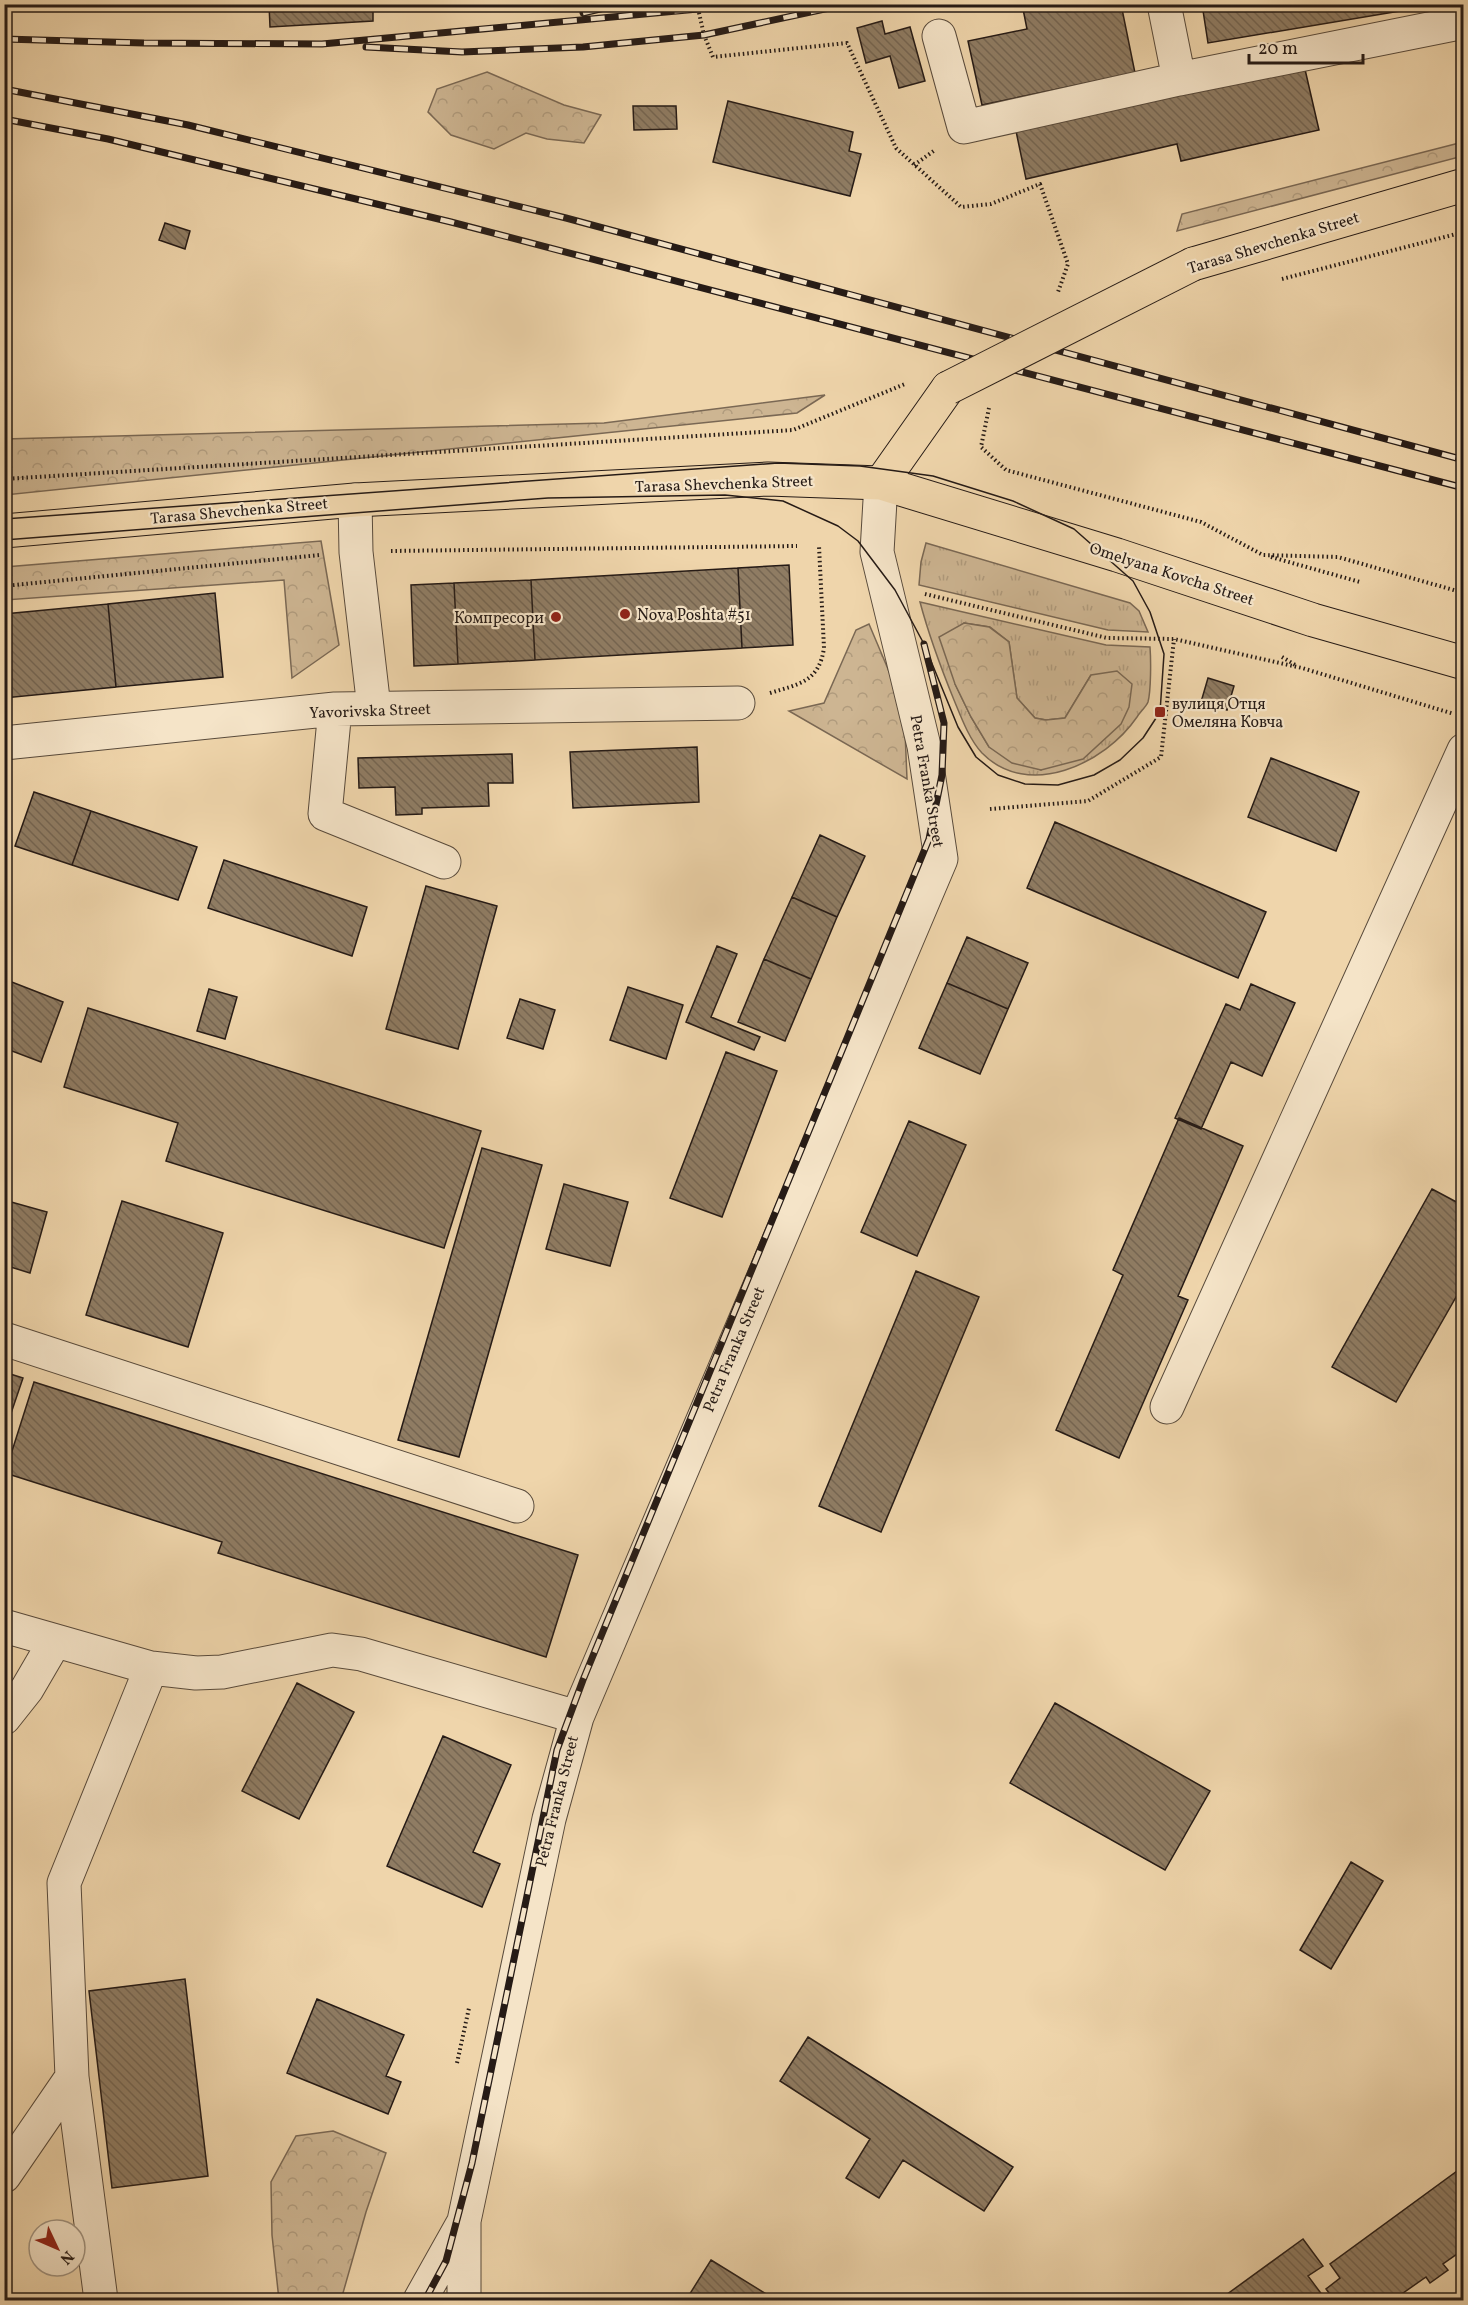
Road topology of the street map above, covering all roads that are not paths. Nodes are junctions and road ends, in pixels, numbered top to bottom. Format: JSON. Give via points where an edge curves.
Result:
{"nodes":[{"id":1,"x":1164,"y":4,"type":"edge"},
{"id":2,"x":1464,"y":22,"type":"edge"},
{"id":3,"x":939,"y":36,"type":"dead end"},
{"id":4,"x":1179,"y":79,"type":"junction"},
{"id":5,"x":1464,"y":185,"type":"edge"},
{"id":6,"x":881,"y":483,"type":"junction"},
{"id":7,"x":355,"y":501,"type":"junction"},
{"id":8,"x":4,"y":531,"type":"edge"},
{"id":9,"x":1464,"y":663,"type":"edge"},
{"id":10,"x":738,"y":703,"type":"road end"},
{"id":11,"x":374,"y":708,"type":"junction"},
{"id":12,"x":335,"y":709,"type":"junction"},
{"id":13,"x":4,"y":743,"type":"edge"},
{"id":14,"x":1464,"y":750,"type":"edge"},
{"id":15,"x":444,"y":862,"type":"dead end"},
{"id":16,"x":4,"y":1339,"type":"edge"},
{"id":17,"x":1167,"y":1407,"type":"dead end"},
{"id":18,"x":517,"y":1506,"type":"dead end"},
{"id":19,"x":4,"y":1626,"type":"edge"},
{"id":20,"x":55,"y":1641,"type":"junction"},
{"id":21,"x":151,"y":1668,"type":"junction"},
{"id":22,"x":577,"y":1717,"type":"junction"},
{"id":23,"x":4,"y":1718,"type":"edge"},
{"id":24,"x":72,"y":2076,"type":"junction"},
{"id":25,"x":4,"y":2176,"type":"edge"},
{"id":26,"x":464,"y":2221,"type":"junction"},
{"id":27,"x":101,"y":2301,"type":"edge"},
{"id":28,"x":420,"y":2301,"type":"edge"},
{"id":29,"x":464,"y":2301,"type":"edge"}],
"edges":[{"from":1,"to":4,"type":"street"},
{"from":2,"to":4,"type":"street"},
{"from":3,"to":4,"type":"street","via":[[964,127]]},
{"from":5,"to":6,"type":"main road","name":"Tarasa Shevchenka Street","bridge":true,"via":[[1193,264],[948,388]]},
{"from":6,"to":7,"type":"main road","name":"Tarasa Shevchenka Street","via":[[768,479]]},
{"from":6,"to":9,"type":"main road","name":"Omelyana Kovcha Street","via":[[1313,620]]},
{"from":6,"to":22,"type":"street","name":"Petra Franka Street","via":[[877,552],[924,746],[941,859]]},
{"from":7,"to":8,"type":"main road","name":"Tarasa Shevchenka Street"},
{"from":7,"to":11,"type":"street","via":[[356,552]]},
{"from":10,"to":11,"type":"street","name":"Yavorivska Street"},
{"from":11,"to":12,"type":"street","name":"Yavorivska Street"},
{"from":12,"to":13,"type":"street","name":"Yavorivska Street"},
{"from":12,"to":15,"type":"street","via":[[325,814]]},
{"from":14,"to":17,"type":"street"},
{"from":16,"to":18,"type":"street"},
{"from":19,"to":20,"type":"street"},
{"from":20,"to":21,"type":"street"},
{"from":20,"to":23,"type":"street","via":[[27,1689]]},
{"from":21,"to":22,"type":"street","via":[[222,1672],[332,1650],[360,1654]]},
{"from":21,"to":24,"type":"street","via":[[64,1883]]},
{"from":22,"to":26,"type":"street","name":"Petra Franka Street","via":[[549,1819]]},
{"from":24,"to":25,"type":"street"},
{"from":24,"to":27,"type":"street"},
{"from":26,"to":28,"type":"street"},
{"from":26,"to":29,"type":"street"}]}
